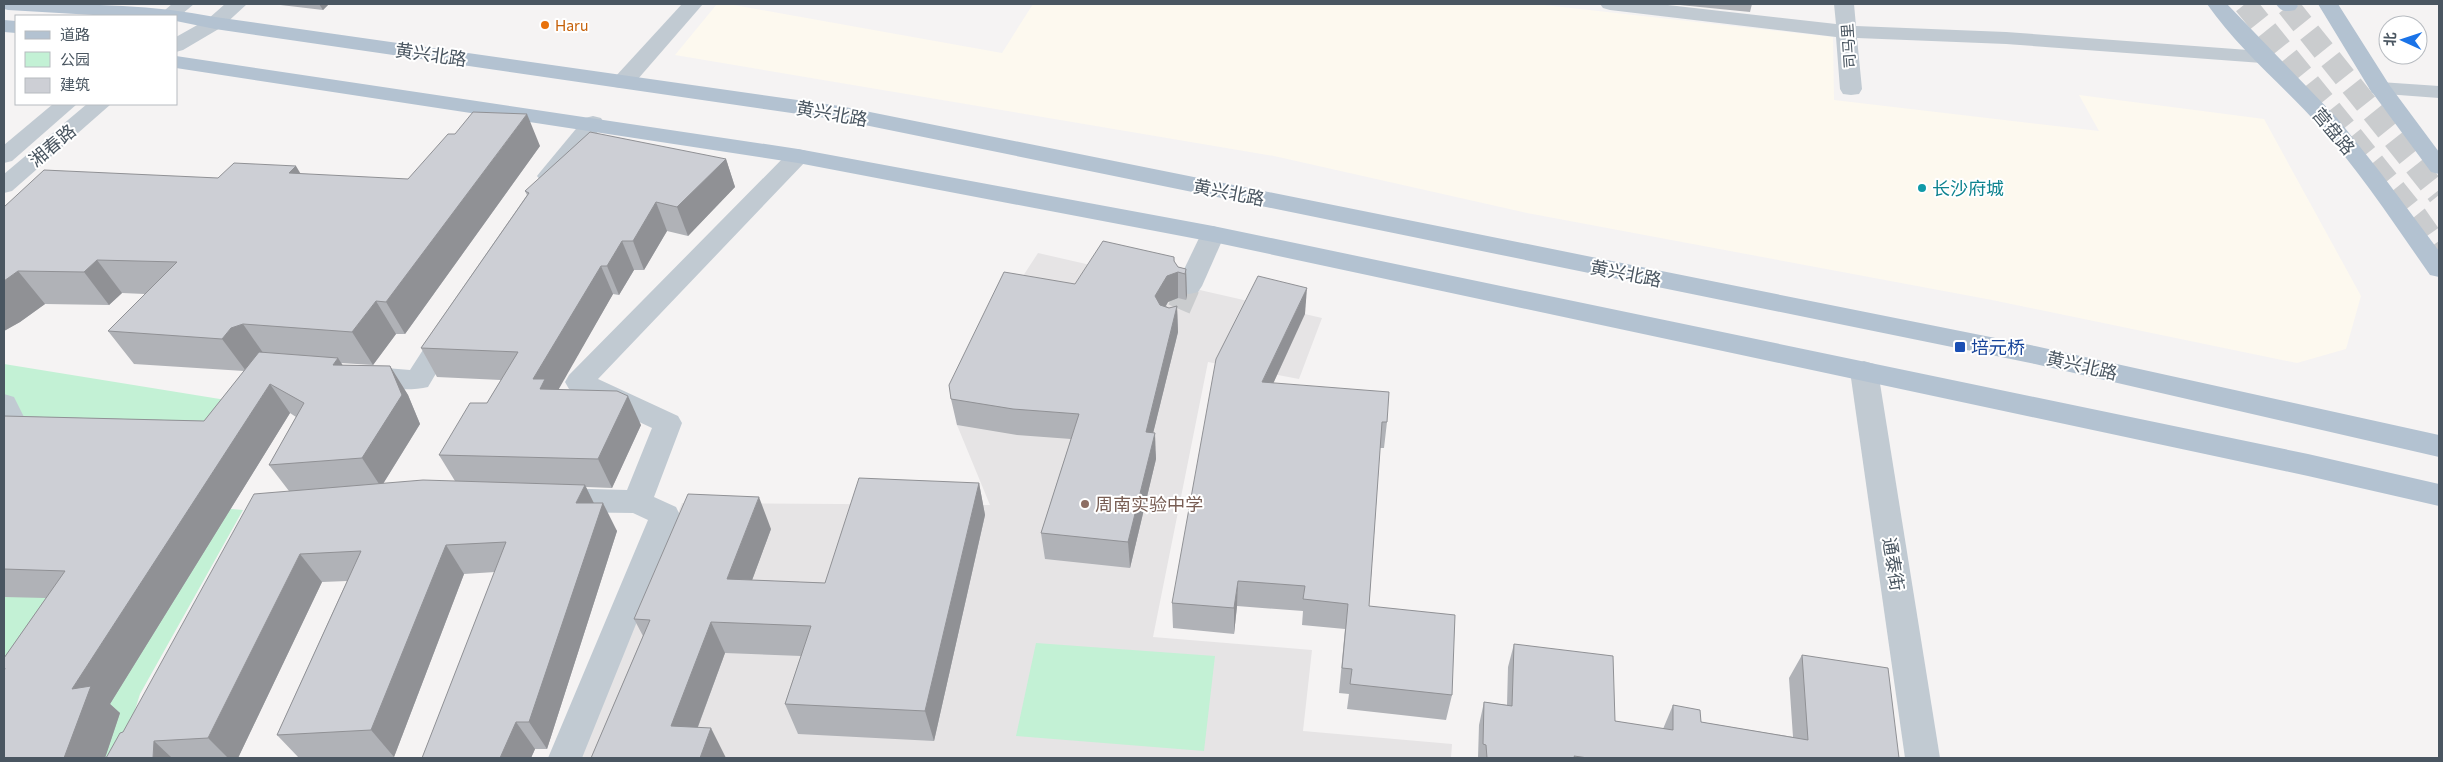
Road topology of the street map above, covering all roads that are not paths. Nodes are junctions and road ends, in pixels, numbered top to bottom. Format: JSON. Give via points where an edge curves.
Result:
{"nodes":[{"id":1,"x":8,"y":4,"type":"edge"},
{"id":2,"x":237,"y":4,"type":"edge"},
{"id":3,"x":693,"y":4,"type":"edge"},
{"id":4,"x":1610,"y":4,"type":"edge"},
{"id":5,"x":1844,"y":4,"type":"edge"},
{"id":6,"x":2217,"y":4,"type":"edge"},
{"id":7,"x":2328,"y":4,"type":"edge"},
{"id":8,"x":174,"y":11,"type":"edge"},
{"id":9,"x":215,"y":24,"type":"junction"},
{"id":10,"x":1848,"y":32,"type":"junction"},
{"id":11,"x":178,"y":45,"type":"edge"},
{"id":12,"x":2262,"y":57,"type":"junction"},
{"id":13,"x":178,"y":62,"type":"edge"},
{"id":14,"x":623,"y":82,"type":"junction"},
{"id":15,"x":1851,"y":88,"type":"dead end"},
{"id":16,"x":2380,"y":88,"type":"junction"},
{"id":17,"x":2439,"y":92,"type":"edge"},
{"id":18,"x":65,"y":105,"type":"edge"},
{"id":19,"x":99,"y":105,"type":"edge"},
{"id":20,"x":593,"y":124,"type":"junction"},
{"id":21,"x":4,"y":156,"type":"edge"},
{"id":22,"x":798,"y":156,"type":"junction"},
{"id":23,"x":2439,"y":167,"type":"edge"},
{"id":24,"x":4,"y":186,"type":"edge"},
{"id":25,"x":533,"y":195,"type":"edge"},
{"id":26,"x":1213,"y":234,"type":"junction"},
{"id":27,"x":2439,"y":269,"type":"edge"},
{"id":28,"x":1190,"y":286,"type":"tunnel mouth"},
{"id":29,"x":462,"y":306,"type":"edge"},
{"id":30,"x":1864,"y":371,"type":"junction"},
{"id":31,"x":342,"y":374,"type":"edge"},
{"id":32,"x":4,"y":404,"type":"edge"},
{"id":33,"x":63,"y":428,"type":"edge"},
{"id":34,"x":2439,"y":446,"type":"edge"},
{"id":35,"x":2439,"y":495,"type":"edge"},
{"id":36,"x":532,"y":499,"type":"edge"},
{"id":37,"x":637,"y":502,"type":"junction"},
{"id":38,"x":565,"y":758,"type":"edge"},
{"id":39,"x":1923,"y":758,"type":"edge"}],
"edges":[{"from":1,"to":8,"type":"main road","name":"黄兴北路"},
{"from":2,"to":9,"type":"street"},
{"from":3,"to":14,"type":"street"},
{"from":4,"to":10,"type":"street"},
{"from":5,"to":10,"type":"street","name":"司马里"},
{"from":6,"to":12,"type":"main road","name":"营盘路"},
{"from":7,"to":16,"type":"main road"},
{"from":8,"to":9,"type":"main road","name":"黄兴北路"},
{"from":9,"to":11,"type":"street"},
{"from":9,"to":14,"type":"main road","name":"黄兴北路"},
{"from":10,"to":12,"type":"street","via":[[2006,38]]},
{"from":10,"to":15,"type":"street","name":"司马里"},
{"from":12,"to":27,"type":"main road","name":"营盘路","via":[[2330,125]]},
{"from":13,"to":20,"type":"main road"},
{"from":14,"to":34,"type":"main road","name":"黄兴北路","via":[[859,117],[2035,355]]},
{"from":16,"to":17,"type":"street"},
{"from":16,"to":23,"type":"main road"},
{"from":18,"to":21,"type":"street","name":"湘春路"},
{"from":19,"to":24,"type":"street","name":"湘春路"},
{"from":20,"to":22,"type":"main road"},
{"from":20,"to":25,"type":"street"},
{"from":22,"to":26,"type":"main road"},
{"from":22,"to":37,"type":"street","via":[[579,382],[668,423]]},
{"from":26,"to":28,"type":"street"},
{"from":26,"to":30,"type":"main road"},
{"from":29,"to":31,"type":"street","via":[[418,380]]},
{"from":30,"to":35,"type":"main road"},
{"from":30,"to":39,"type":"street","name":"通泰街"},
{"from":32,"to":33,"type":"street","via":[[14,426]]},
{"from":36,"to":37,"type":"street"},
{"from":37,"to":38,"type":"street","via":[[665,515]]}]}
